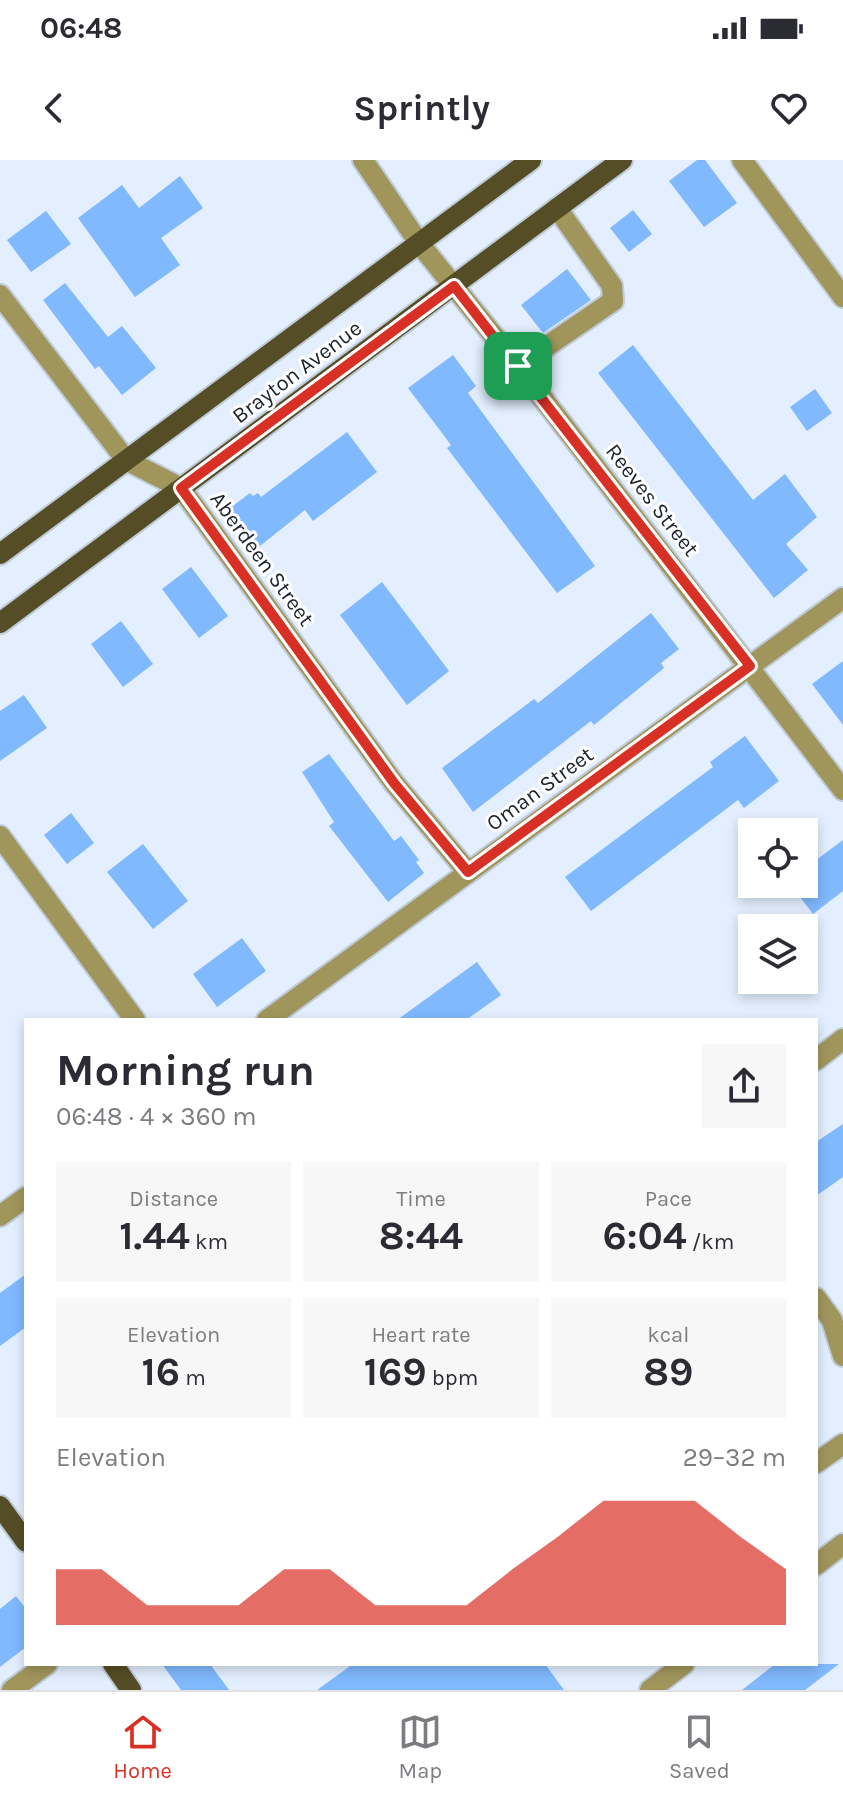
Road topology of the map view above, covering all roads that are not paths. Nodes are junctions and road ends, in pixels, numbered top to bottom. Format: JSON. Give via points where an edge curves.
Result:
{"nodes":[{"id":1,"x":363,"y":160,"type":"edge"},
{"id":2,"x":531,"y":160,"type":"edge"},
{"id":3,"x":622,"y":160,"type":"edge"},
{"id":4,"x":742,"y":160,"type":"edge"},
{"id":5,"x":557,"y":208,"type":"junction"},
{"id":6,"x":419,"y":243,"type":"junction"},
{"id":7,"x":454,"y":286,"type":"junction"},
{"id":8,"x":0,"y":295,"type":"edge"},
{"id":9,"x":843,"y":297,"type":"edge"},
{"id":10,"x":518,"y":366,"type":"junction"},
{"id":11,"x":126,"y":460,"type":"junction"},
{"id":12,"x":181,"y":488,"type":"junction"},
{"id":13,"x":0,"y":554,"type":"edge"},
{"id":14,"x":843,"y":598,"type":"edge"},
{"id":15,"x":0,"y":623,"type":"edge"},
{"id":16,"x":750,"y":666,"type":"junction"},
{"id":17,"x":843,"y":790,"type":"edge"},
{"id":18,"x":0,"y":836,"type":"edge"},
{"id":19,"x":468,"y":872,"type":"junction"},
{"id":20,"x":134,"y":1018,"type":"edge"},
{"id":21,"x":270,"y":1018,"type":"edge"},
{"id":22,"x":843,"y":1039,"type":"edge"},
{"id":23,"x":818,"y":1058,"type":"edge"},
{"id":24,"x":24,"y":1198,"type":"edge"},
{"id":25,"x":0,"y":1216,"type":"edge"},
{"id":26,"x":818,"y":1301,"type":"edge"},
{"id":27,"x":843,"y":1356,"type":"edge"},
{"id":28,"x":841,"y":1449,"type":"edge"},
{"id":29,"x":818,"y":1462,"type":"edge"},
{"id":30,"x":0,"y":1506,"type":"edge"},
{"id":31,"x":24,"y":1539,"type":"edge"},
{"id":32,"x":843,"y":1544,"type":"edge"},
{"id":33,"x":818,"y":1563,"type":"edge"},
{"id":34,"x":44,"y":1666,"type":"edge"},
{"id":35,"x":114,"y":1666,"type":"edge"},
{"id":36,"x":681,"y":1666,"type":"edge"},
{"id":37,"x":12,"y":1690,"type":"edge"},
{"id":38,"x":131,"y":1690,"type":"edge"},
{"id":39,"x":650,"y":1690,"type":"edge"}],
"edges":[{"from":1,"to":6,"type":"street","name":"Reeves Street"},
{"from":2,"to":6,"type":"main road","name":"Brayton Avenue"},
{"from":3,"to":5,"type":"main road","name":"Brayton Avenue"},
{"from":4,"to":9,"type":"street"},
{"from":5,"to":7,"type":"main road","name":"Brayton Avenue"},
{"from":5,"to":10,"type":"street","via":[[612,286],[613,301]]},
{"from":6,"to":7,"type":"street","name":"Reeves Street"},
{"from":6,"to":11,"type":"main road","name":"Brayton Avenue"},
{"from":7,"to":10,"type":"street","name":"Reeves Street"},
{"from":7,"to":12,"type":"main road","name":"Brayton Avenue"},
{"from":8,"to":11,"type":"street","name":"Aberdeen Street"},
{"from":10,"to":16,"type":"street","name":"Reeves Street"},
{"from":11,"to":12,"type":"street","name":"Aberdeen Street"},
{"from":11,"to":13,"type":"main road","name":"Brayton Avenue"},
{"from":12,"to":15,"type":"main road","name":"Brayton Avenue"},
{"from":12,"to":19,"type":"street","name":"Aberdeen Street","via":[[394,783]]},
{"from":14,"to":16,"type":"street","name":"Oman Street"},
{"from":16,"to":17,"type":"street","name":"Reeves Street"},
{"from":16,"to":19,"type":"street","name":"Oman Street"},
{"from":18,"to":20,"type":"street"},
{"from":19,"to":21,"type":"street","name":"Oman Street"},
{"from":22,"to":23,"type":"street"},
{"from":24,"to":25,"type":"street"},
{"from":26,"to":27,"type":"street","via":[[832,1320]]},
{"from":28,"to":29,"type":"street"},
{"from":30,"to":31,"type":"main road"},
{"from":32,"to":33,"type":"street"},
{"from":34,"to":37,"type":"street"},
{"from":35,"to":38,"type":"main road"},
{"from":36,"to":39,"type":"street"}]}
